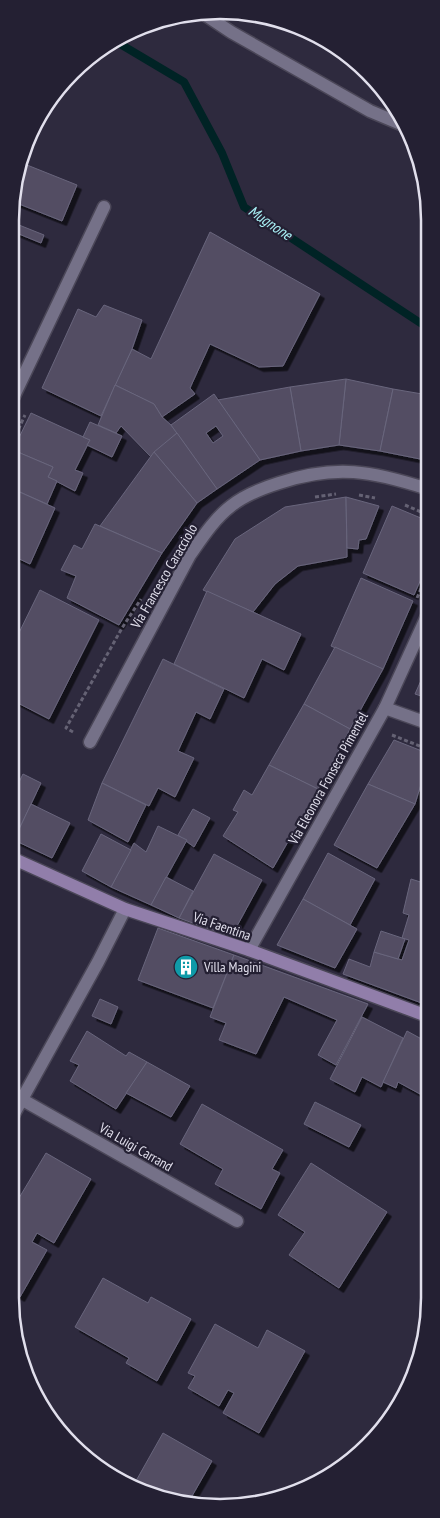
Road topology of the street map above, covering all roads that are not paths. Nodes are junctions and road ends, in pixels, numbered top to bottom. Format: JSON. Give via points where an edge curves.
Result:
{"nodes":[{"id":1,"x":212,"y":19,"type":"edge"},
{"id":2,"x":396,"y":123,"type":"edge"},
{"id":3,"x":104,"y":207,"type":"dead end"},
{"id":4,"x":19,"y":385,"type":"edge"},
{"id":5,"x":421,"y":487,"type":"edge"},
{"id":6,"x":421,"y":629,"type":"edge"},
{"id":7,"x":385,"y":708,"type":"junction"},
{"id":8,"x":421,"y":722,"type":"edge"},
{"id":9,"x":90,"y":742,"type":"dead end"},
{"id":10,"x":19,"y":861,"type":"edge"},
{"id":11,"x":125,"y":909,"type":"junction"},
{"id":12,"x":249,"y":950,"type":"junction"},
{"id":13,"x":421,"y":1014,"type":"edge"},
{"id":14,"x":21,"y":1099,"type":"junction"},
{"id":15,"x":19,"y":1103,"type":"edge"},
{"id":16,"x":237,"y":1221,"type":"dead end"}],
"edges":[{"from":1,"to":2,"type":"street","via":[[370,112]]},
{"from":3,"to":4,"type":"street"},
{"from":5,"to":9,"type":"street","name":"Via Francesco Caracciolo","via":[[376,475],[332,471],[269,486],[231,506],[210,527],[190,556]]},
{"from":6,"to":7,"type":"street","name":"Via Eleonora Fonseca Pimentel"},
{"from":7,"to":8,"type":"street"},
{"from":7,"to":12,"type":"street","name":"Via Eleonora Fonseca Pimentel"},
{"from":10,"to":11,"type":"street","name":"Via Faentina"},
{"from":11,"to":12,"type":"street","name":"Via Faentina"},
{"from":11,"to":14,"type":"street"},
{"from":12,"to":13,"type":"street","name":"Via Faentina"},
{"from":14,"to":15,"type":"street"},
{"from":14,"to":16,"type":"street","name":"Via Luigi Carrand"}]}
